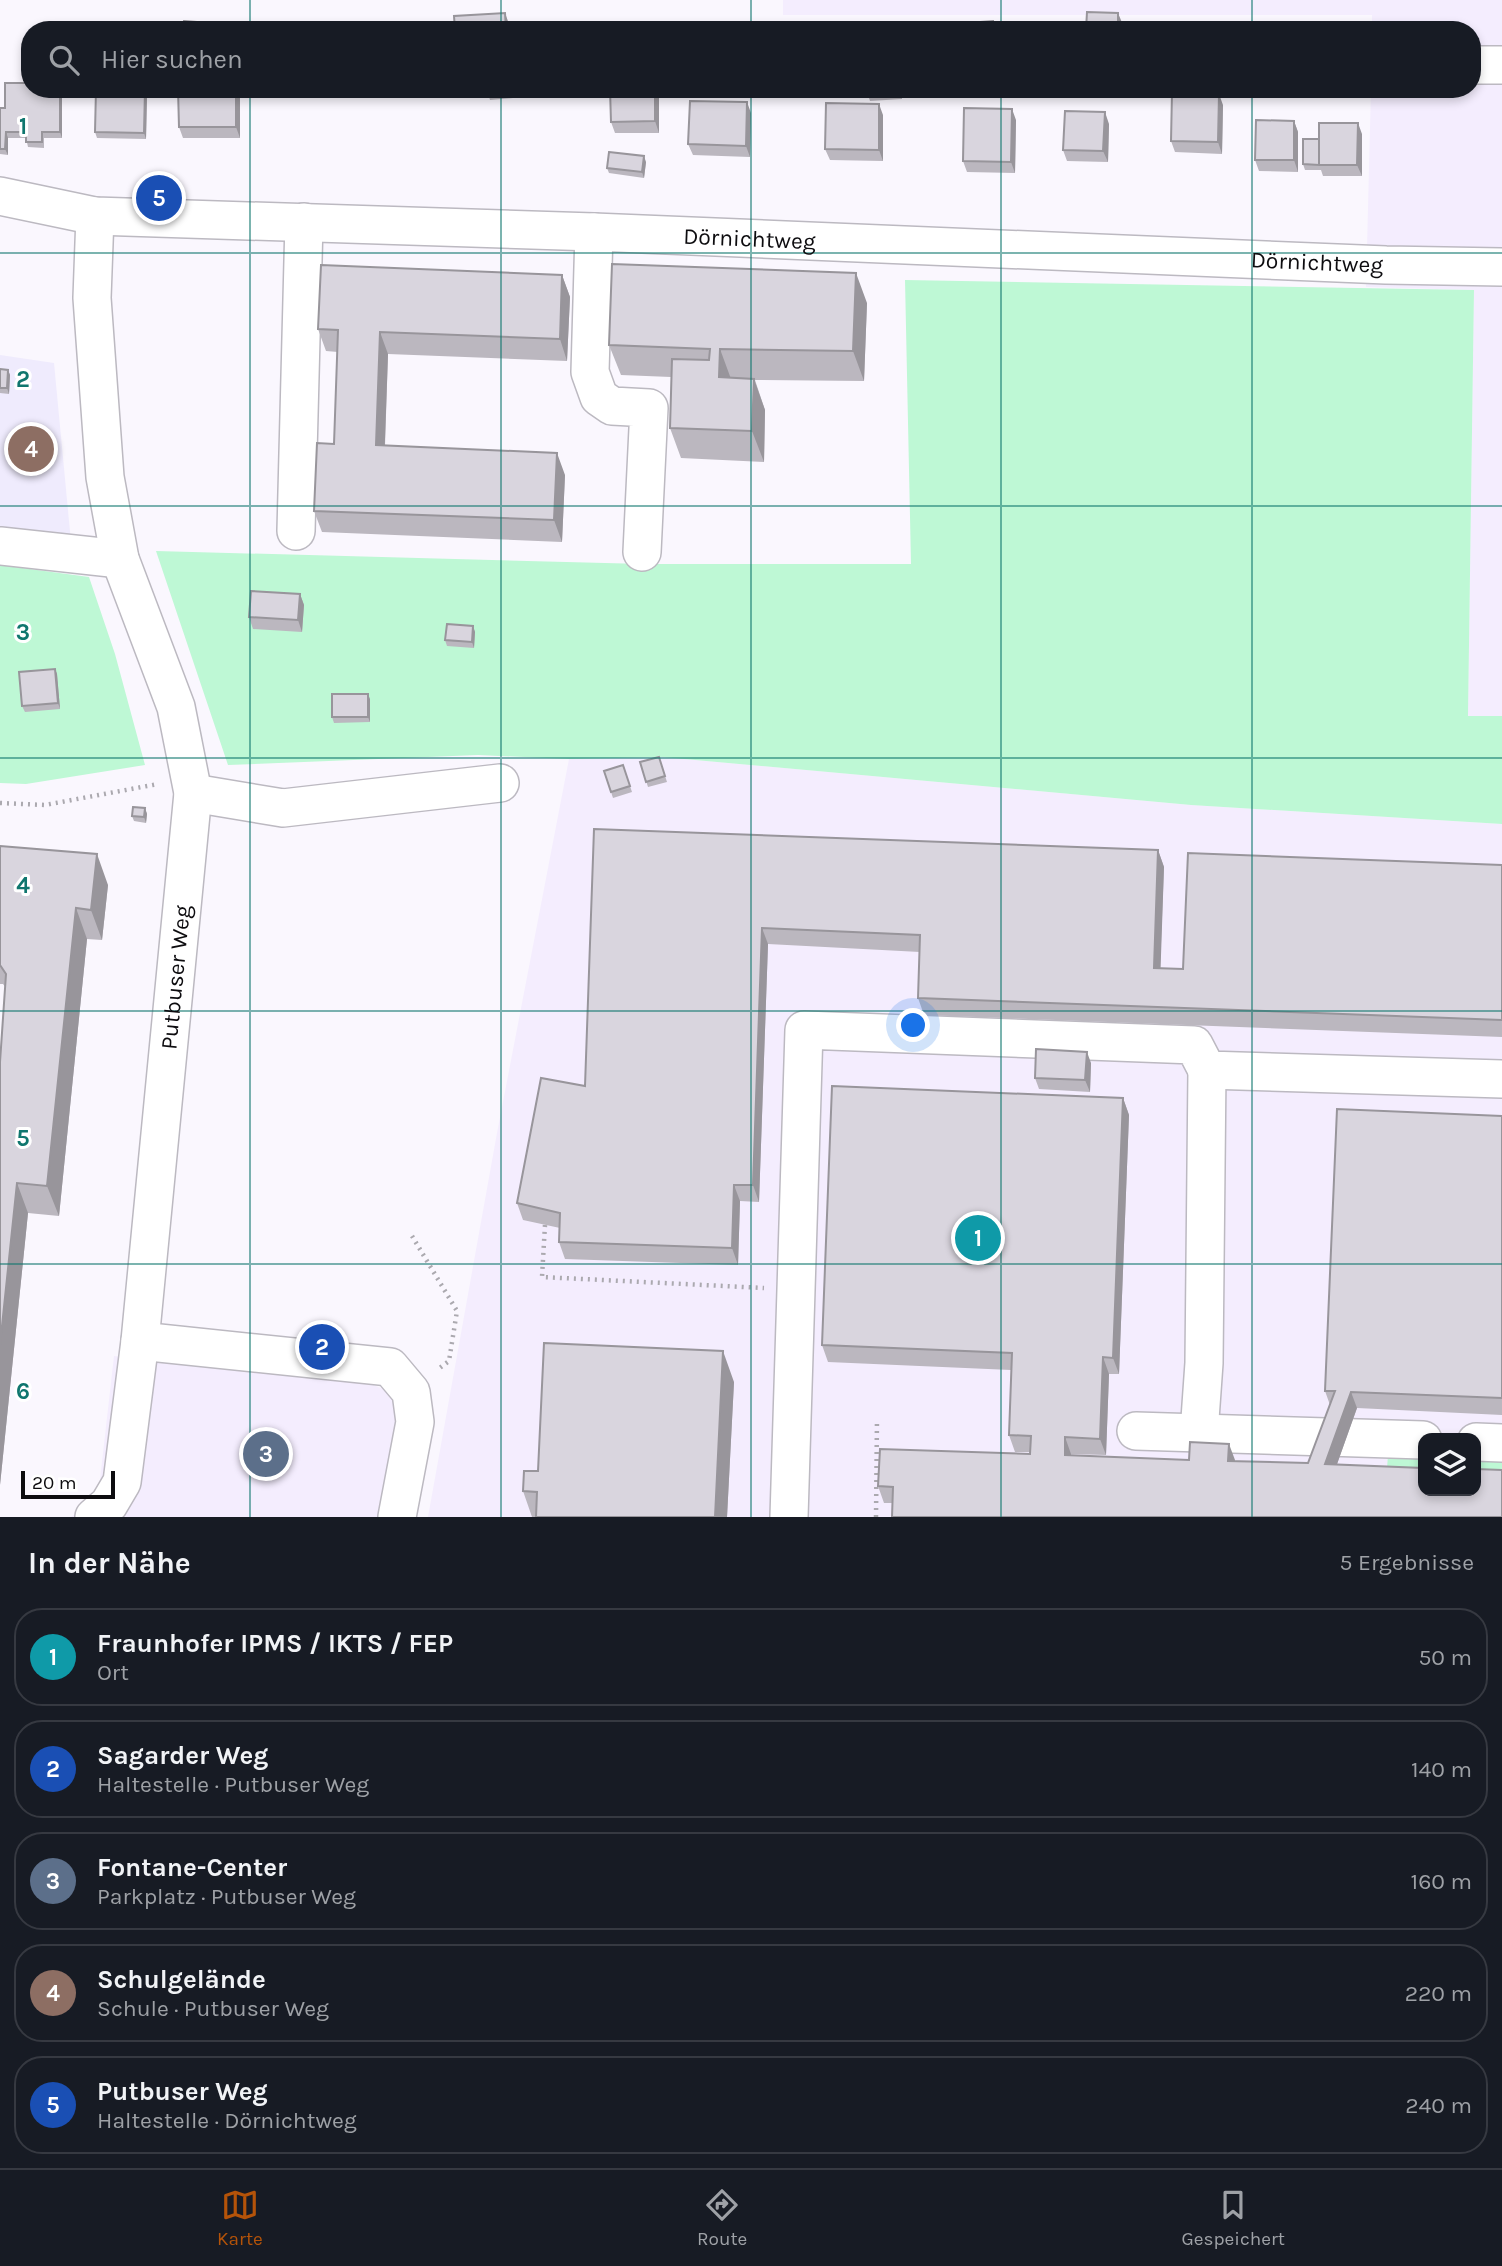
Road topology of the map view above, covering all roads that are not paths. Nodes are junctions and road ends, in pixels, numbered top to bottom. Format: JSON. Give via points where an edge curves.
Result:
{"nodes":[{"id":1,"x":1481,"y":65,"type":"edge"},
{"id":2,"x":1502,"y":65,"type":"edge"},
{"id":3,"x":0,"y":196,"type":"edge"},
{"id":4,"x":95,"y":216,"type":"junction"},
{"id":5,"x":304,"y":222,"type":"junction"},
{"id":6,"x":594,"y":232,"type":"junction"},
{"id":7,"x":1502,"y":267,"type":"edge"},
{"id":8,"x":296,"y":531,"type":"dead end"},
{"id":9,"x":0,"y":546,"type":"edge"},
{"id":10,"x":642,"y":552,"type":"dead end"},
{"id":11,"x":120,"y":559,"type":"junction"},
{"id":12,"x":500,"y":783,"type":"dead end"},
{"id":13,"x":178,"y":788,"type":"junction"},
{"id":14,"x":1207,"y":1070,"type":"junction"},
{"id":15,"x":1502,"y":1079,"type":"edge"},
{"id":16,"x":140,"y":1341,"type":"junction"},
{"id":17,"x":1136,"y":1431,"type":"dead end"},
{"id":18,"x":1199,"y":1433,"type":"junction"},
{"id":19,"x":1418,"y":1440,"type":"edge"},
{"id":20,"x":1481,"y":1442,"type":"edge"},
{"id":21,"x":1502,"y":1443,"type":"edge"},
{"id":22,"x":94,"y":1517,"type":"edge"},
{"id":23,"x":397,"y":1517,"type":"edge"},
{"id":24,"x":789,"y":1517,"type":"edge"}],
"edges":[{"from":1,"to":2,"type":"street"},
{"from":3,"to":4,"type":"street","name":"Dörnichtweg"},
{"from":4,"to":5,"type":"street","name":"Dörnichtweg"},
{"from":4,"to":11,"type":"street","name":"Putbuser Weg","via":[[92,298],[105,477]]},
{"from":5,"to":6,"type":"street","name":"Dörnichtweg"},
{"from":5,"to":8,"type":"street"},
{"from":6,"to":7,"type":"street","name":"Dörnichtweg"},
{"from":6,"to":10,"type":"street","via":[[590,372],[599,397],[612,406],[649,408]]},
{"from":9,"to":11,"type":"street"},
{"from":11,"to":13,"type":"street","name":"Putbuser Weg","via":[[176,707]]},
{"from":12,"to":13,"type":"street","via":[[283,808]]},
{"from":13,"to":16,"type":"street","name":"Putbuser Weg"},
{"from":14,"to":15,"type":"street"},
{"from":14,"to":18,"type":"street","via":[[1205,1363]]},
{"from":14,"to":24,"type":"street","via":[[1194,1045],[804,1030]]},
{"from":16,"to":22,"type":"street","name":"Putbuser Weg","via":[[122,1482]]},
{"from":16,"to":23,"type":"street","via":[[390,1367],[411,1392],[415,1422]]},
{"from":17,"to":18,"type":"street"},
{"from":18,"to":19,"type":"street"},
{"from":20,"to":21,"type":"street"}]}
